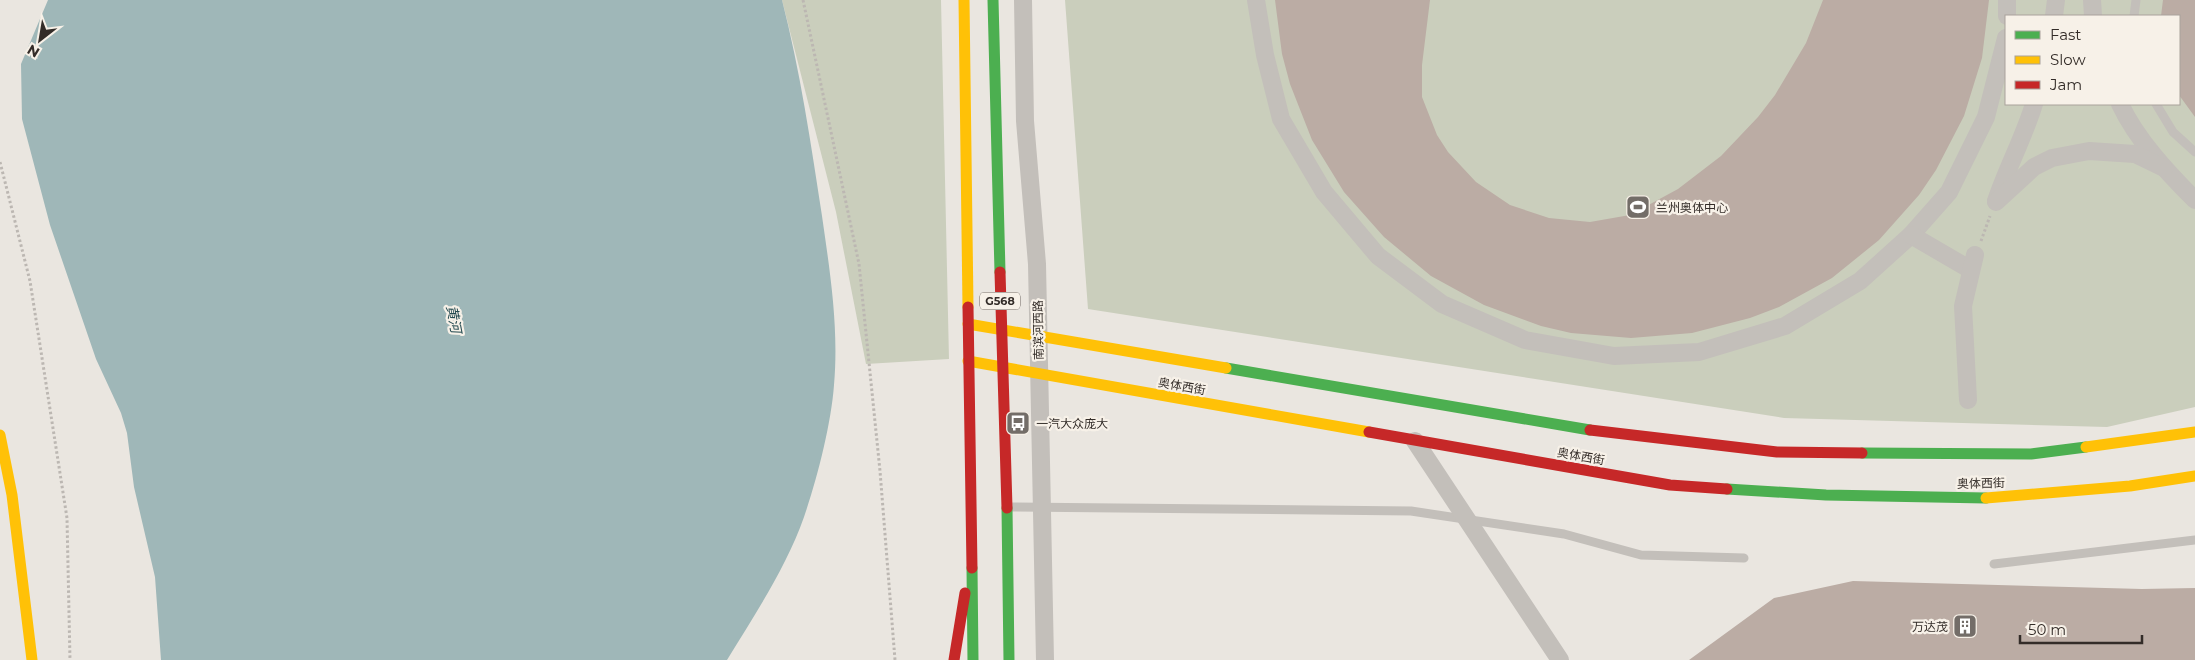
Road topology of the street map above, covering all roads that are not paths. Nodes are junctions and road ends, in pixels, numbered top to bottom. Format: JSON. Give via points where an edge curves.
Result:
{"nodes":[{"id":1,"x":964,"y":0,"type":"edge"},
{"id":2,"x":993,"y":0,"type":"edge"},
{"id":3,"x":1023,"y":0,"type":"edge"},
{"id":4,"x":1256,"y":0,"type":"edge"},
{"id":5,"x":2007,"y":0,"type":"edge"},
{"id":6,"x":2056,"y":0,"type":"edge"},
{"id":7,"x":2092,"y":0,"type":"edge"},
{"id":8,"x":2136,"y":0,"type":"edge"},
{"id":9,"x":2007,"y":15,"type":"edge"},
{"id":10,"x":2054,"y":15,"type":"edge"},
{"id":11,"x":2093,"y":15,"type":"edge"},
{"id":12,"x":2134,"y":15,"type":"edge"},
{"id":13,"x":2005,"y":42,"type":"edge"},
{"id":14,"x":2034,"y":105,"type":"edge"},
{"id":15,"x":2120,"y":105,"type":"edge"},
{"id":16,"x":2157,"y":105,"type":"edge"},
{"id":17,"x":2195,"y":152,"type":"edge"},
{"id":18,"x":2164,"y":168,"type":"junction"},
{"id":19,"x":2195,"y":200,"type":"edge"},
{"id":20,"x":1911,"y":235,"type":"junction"},
{"id":21,"x":968,"y":324,"type":"junction"},
{"id":22,"x":1001,"y":328,"type":"junction"},
{"id":23,"x":1039,"y":335,"type":"junction"},
{"id":24,"x":968,"y":361,"type":"junction"},
{"id":25,"x":1002,"y":368,"type":"junction"},
{"id":26,"x":1039,"y":375,"type":"junction"},
{"id":27,"x":1968,"y":400,"type":"dead end"},
{"id":28,"x":2195,"y":432,"type":"edge"},
{"id":29,"x":0,"y":435,"type":"edge"},
{"id":30,"x":1415,"y":441,"type":"junction"},
{"id":31,"x":2195,"y":476,"type":"edge"},
{"id":32,"x":1006,"y":507,"type":"junction"},
{"id":33,"x":1041,"y":507,"type":"junction"},
{"id":34,"x":1467,"y":519,"type":"junction"},
{"id":35,"x":2195,"y":540,"type":"edge"},
{"id":36,"x":971,"y":555,"type":"junction"},
{"id":37,"x":1744,"y":558,"type":"dead end"},
{"id":38,"x":1994,"y":564,"type":"dead end"},
{"id":39,"x":1009,"y":602,"type":"junction"},
{"id":40,"x":32,"y":660,"type":"edge"},
{"id":41,"x":954,"y":660,"type":"edge"},
{"id":42,"x":973,"y":660,"type":"edge"},
{"id":43,"x":1009,"y":660,"type":"edge"},
{"id":44,"x":1018,"y":660,"type":"edge"},
{"id":45,"x":1045,"y":660,"type":"edge"},
{"id":46,"x":1560,"y":660,"type":"edge"}],
"edges":[{"from":1,"to":21,"type":"main road","number":"G568"},
{"from":2,"to":22,"type":"main road","number":"G568"},
{"from":3,"to":23,"type":"street","name":"南滨河西路","via":[[1025,121],[1037,264]]},
{"from":4,"to":20,"type":"street","via":[[1265,55],[1281,119],[1324,192],[1378,256],[1442,304],[1524,340],[1614,356],[1698,352],[1784,326],[1860,281]]},
{"from":5,"to":9,"type":"street"},
{"from":6,"to":10,"type":"street"},
{"from":7,"to":11,"type":"street"},
{"from":8,"to":12,"type":"lane"},
{"from":13,"to":20,"type":"street","via":[[1986,117],[1949,192]]},
{"from":14,"to":18,"type":"street","via":[[1996,202],[2034,167],[2061,156],[2088,151],[2135,154]]},
{"from":15,"to":18,"type":"street"},
{"from":16,"to":17,"type":"lane","via":[[2173,132]]},
{"from":18,"to":19,"type":"street"},
{"from":20,"to":27,"type":"street","via":[[1973,263],[1963,306]]},
{"from":21,"to":22,"type":"main road","name":"奥体西街"},
{"from":21,"to":24,"type":"main road","number":"G568"},
{"from":22,"to":23,"type":"main road","name":"奥体西街"},
{"from":22,"to":25,"type":"main road","number":"G568"},
{"from":23,"to":26,"type":"street","name":"南滨河西路"},
{"from":23,"to":28,"type":"main road","name":"奥体西街","via":[[1604,432],[1777,452],[2031,454]]},
{"from":24,"to":25,"type":"main road","name":"奥体西街"},
{"from":24,"to":36,"type":"main road","number":"G568"},
{"from":25,"to":26,"type":"main road","name":"奥体西街"},
{"from":25,"to":32,"type":"main road","number":"G568"},
{"from":26,"to":30,"type":"main road","name":"奥体西街"},
{"from":26,"to":33,"type":"street","name":"南滨河西路"},
{"from":29,"to":40,"type":"main road","via":[[12,495]]},
{"from":30,"to":31,"type":"main road","name":"奥体西街","via":[[1670,485],[1826,495],[1988,498],[2130,486]]},
{"from":30,"to":34,"type":"street"},
{"from":32,"to":33,"type":"lane"},
{"from":32,"to":39,"type":"main road","number":"G568"},
{"from":33,"to":34,"type":"lane","via":[[1411,511]]},
{"from":33,"to":45,"type":"street","name":"南滨河西路"},
{"from":34,"to":37,"type":"lane","via":[[1564,534],[1641,555]]},
{"from":34,"to":46,"type":"street"},
{"from":35,"to":38,"type":"lane"},
{"from":36,"to":41,"type":"main road"},
{"from":36,"to":42,"type":"main road","number":"G568"},
{"from":39,"to":43,"type":"main road","number":"G568"},
{"from":39,"to":44,"type":"main road"}]}
